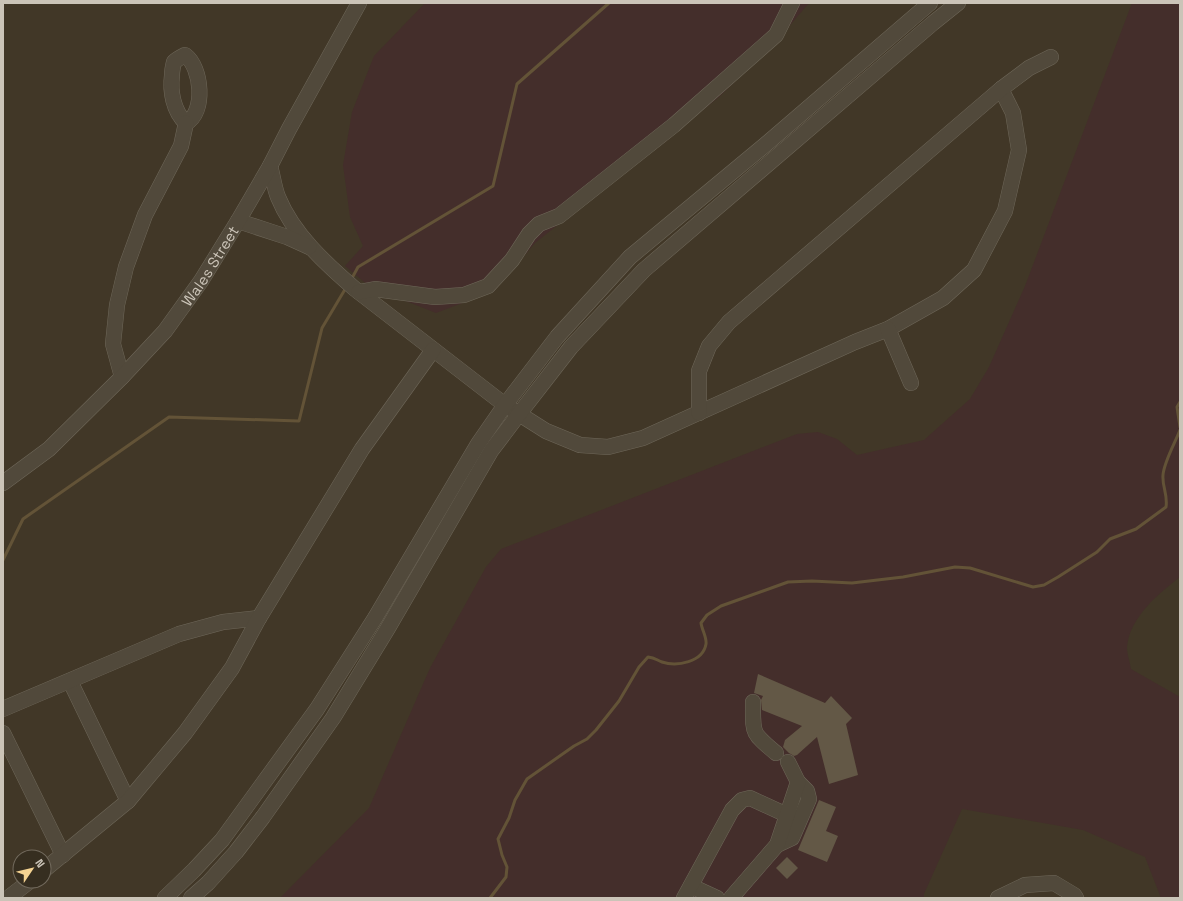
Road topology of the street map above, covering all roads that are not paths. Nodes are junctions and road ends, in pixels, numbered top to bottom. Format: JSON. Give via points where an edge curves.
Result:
{"nodes":[{"id":1,"x":359,"y":3,"type":"edge"},
{"id":2,"x":792,"y":3,"type":"edge"},
{"id":3,"x":930,"y":3,"type":"edge"},
{"id":4,"x":958,"y":3,"type":"edge"},
{"id":5,"x":1051,"y":57,"type":"dead end"},
{"id":6,"x":1001,"y":89,"type":"junction"},
{"id":7,"x":186,"y":123,"type":"dead end"},
{"id":8,"x":270,"y":166,"type":"junction"},
{"id":9,"x":238,"y":221,"type":"junction"},
{"id":10,"x":311,"y":247,"type":"junction"},
{"id":11,"x":357,"y":290,"type":"junction"},
{"id":12,"x":888,"y":329,"type":"junction"},
{"id":13,"x":433,"y":350,"type":"junction"},
{"id":14,"x":122,"y":377,"type":"junction"},
{"id":15,"x":911,"y":383,"type":"dead end"},
{"id":16,"x":505,"y":405,"type":"junction"},
{"id":17,"x":699,"y":412,"type":"junction"},
{"id":18,"x":519,"y":414,"type":"junction"},
{"id":19,"x":3,"y":483,"type":"edge"},
{"id":20,"x":259,"y":618,"type":"junction"},
{"id":21,"x":70,"y":681,"type":"junction"},
{"id":22,"x":752,"y":702,"type":"dead end"},
{"id":23,"x":3,"y":709,"type":"edge"},
{"id":24,"x":3,"y":733,"type":"edge"},
{"id":25,"x":798,"y":782,"type":"junction"},
{"id":26,"x":128,"y":801,"type":"junction"},
{"id":27,"x":787,"y":815,"type":"junction"},
{"id":28,"x":777,"y":845,"type":"junction"},
{"id":29,"x":63,"y":856,"type":"junction"},
{"id":30,"x":52,"y":864,"type":"edge"},
{"id":31,"x":20,"y":889,"type":"edge"},
{"id":32,"x":688,"y":892,"type":"edge"},
{"id":33,"x":8,"y":898,"type":"edge"},
{"id":34,"x":165,"y":898,"type":"edge"},
{"id":35,"x":191,"y":898,"type":"edge"},
{"id":36,"x":717,"y":898,"type":"edge"},
{"id":37,"x":731,"y":898,"type":"edge"},
{"id":38,"x":998,"y":898,"type":"edge"},
{"id":39,"x":1076,"y":898,"type":"edge"}],
"edges":[{"from":1,"to":8,"type":"street","name":"Wales Street"},
{"from":2,"to":11,"type":"street","via":[[776,35],[674,125],[559,216],[539,224],[512,260],[488,286],[464,295],[435,297],[375,289]]},
{"from":3,"to":16,"type":"street","via":[[630,257],[557,337]]},
{"from":4,"to":18,"type":"street","via":[[644,270],[571,347]]},
{"from":5,"to":6,"type":"street","via":[[1029,68]]},
{"from":6,"to":12,"type":"street","via":[[1013,113],[1019,150],[1005,212],[974,270],[943,298]]},
{"from":6,"to":17,"type":"street","via":[[729,322],[709,346],[699,371]]},
{"from":7,"to":14,"type":"street","via":[[181,146],[145,215],[126,267],[117,305],[112,344]]},
{"from":8,"to":9,"type":"street","name":"Wales Street"},
{"from":8,"to":10,"type":"street","via":[[278,196],[291,224]]},
{"from":9,"to":10,"type":"street"},
{"from":9,"to":14,"type":"street","name":"Wales Street","via":[[201,281],[165,331]]},
{"from":10,"to":11,"type":"street"},
{"from":11,"to":13,"type":"street"},
{"from":12,"to":15,"type":"street"},
{"from":12,"to":17,"type":"street"},
{"from":13,"to":16,"type":"street"},
{"from":13,"to":20,"type":"street","via":[[362,449]]},
{"from":14,"to":19,"type":"street","name":"Wales Street","via":[[48,449]]},
{"from":16,"to":18,"type":"street"},
{"from":16,"to":34,"type":"street","via":[[478,444],[318,709],[222,840]]},
{"from":17,"to":18,"type":"street","via":[[643,438],[608,447],[580,445],[546,431]]},
{"from":18,"to":35,"type":"street","via":[[491,452],[333,718],[263,818],[236,852]]},
{"from":20,"to":21,"type":"street","via":[[223,622],[179,634]]},
{"from":20,"to":26,"type":"street","via":[[232,668],[185,733]]},
{"from":21,"to":23,"type":"street"},
{"from":21,"to":26,"type":"street"},
{"from":22,"to":25,"type":"street","via":[[755,733],[782,758]]},
{"from":24,"to":29,"type":"street"},
{"from":25,"to":27,"type":"street"},
{"from":25,"to":28,"type":"street","via":[[807,791],[810,799],[792,838]]},
{"from":26,"to":29,"type":"street"},
{"from":27,"to":28,"type":"street"},
{"from":27,"to":32,"type":"street","via":[[750,798],[742,800],[732,810]]},
{"from":28,"to":37,"type":"street"},
{"from":29,"to":30,"type":"street"},
{"from":31,"to":33,"type":"street"},
{"from":32,"to":36,"type":"street"},
{"from":38,"to":39,"type":"street","via":[[1025,885],[1054,883]]}]}
